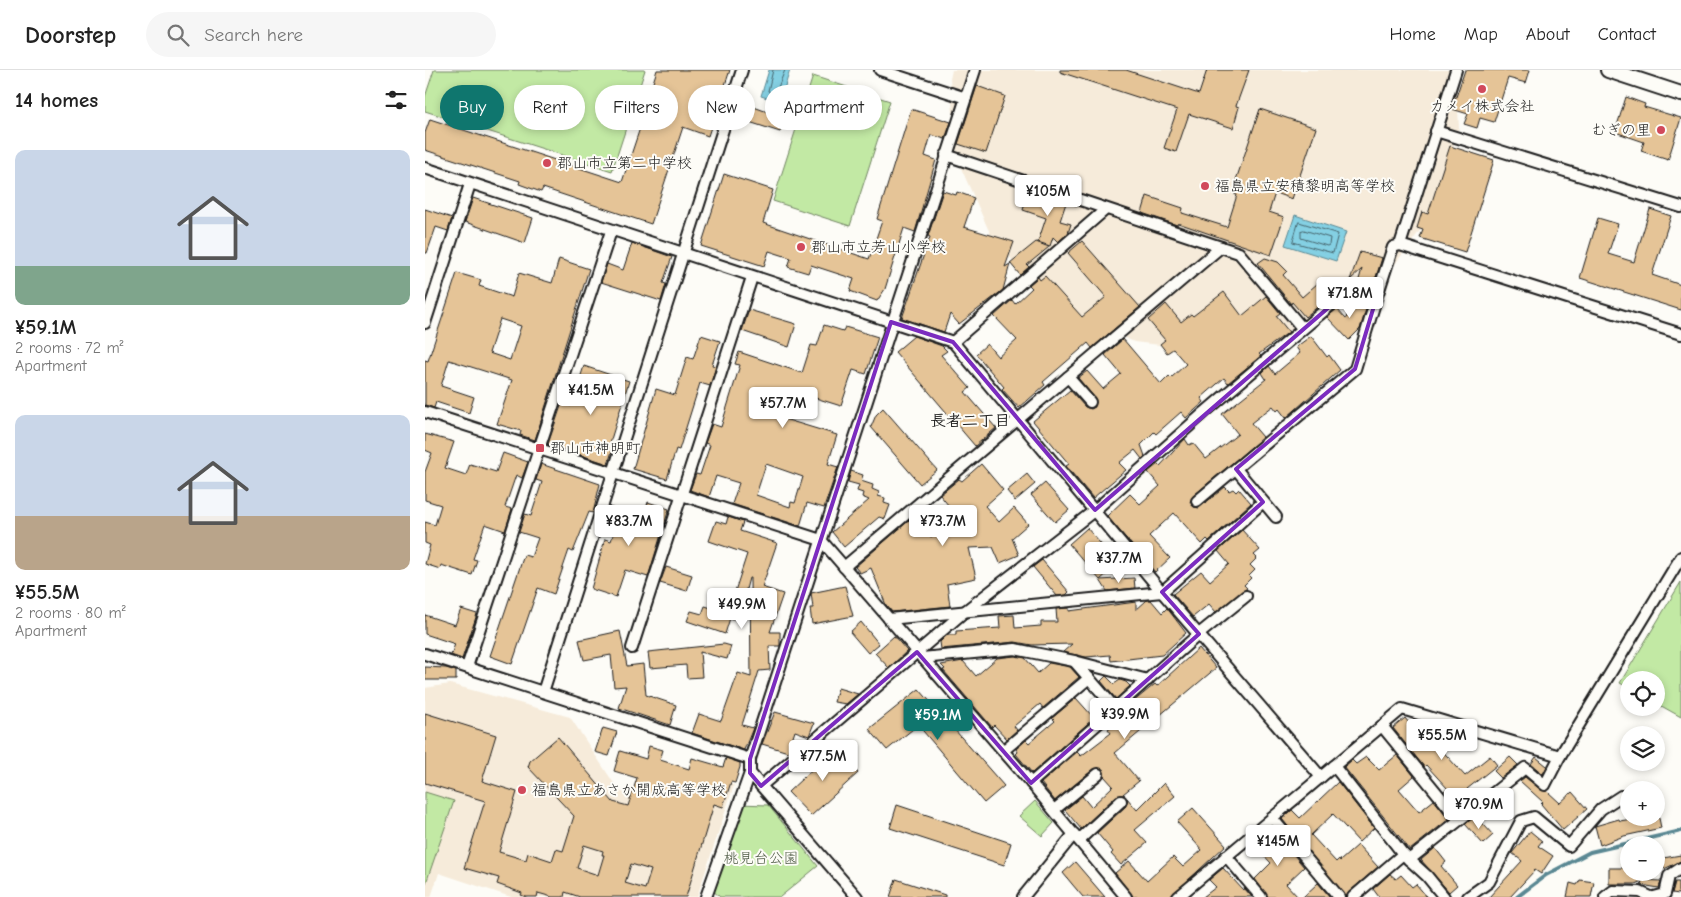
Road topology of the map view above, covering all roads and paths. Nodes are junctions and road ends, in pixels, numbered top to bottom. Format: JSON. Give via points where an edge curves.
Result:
{"nodes":[{"id":1,"x":742,"y":70,"type":"edge"},
{"id":2,"x":881,"y":70,"type":"edge"},
{"id":3,"x":975,"y":70,"type":"edge"},
{"id":4,"x":1456,"y":70,"type":"edge"},
{"id":5,"x":1608,"y":70,"type":"edge"},
{"id":6,"x":1681,"y":94,"type":"edge"},
{"id":7,"x":966,"y":98,"type":"junction"},
{"id":8,"x":1436,"y":130,"type":"junction"},
{"id":9,"x":946,"y":155,"type":"junction"},
{"id":10,"x":425,"y":168,"type":"edge"},
{"id":11,"x":470,"y":184,"type":"junction"},
{"id":12,"x":1681,"y":208,"type":"edge"},
{"id":13,"x":1106,"y":209,"type":"junction"},
{"id":14,"x":611,"y":230,"type":"junction"},
{"id":15,"x":1400,"y":244,"type":"junction"},
{"id":16,"x":1221,"y":247,"type":"junction"},
{"id":17,"x":684,"y":255,"type":"junction"},
{"id":18,"x":752,"y":277,"type":"junction"},
{"id":19,"x":1377,"y":296,"type":"junction"},
{"id":20,"x":891,"y":322,"type":"junction"},
{"id":21,"x":425,"y":323,"type":"edge"},
{"id":22,"x":1302,"y":328,"type":"junction"},
{"id":23,"x":1681,"y":334,"type":"edge"},
{"id":24,"x":953,"y":342,"type":"junction"},
{"id":25,"x":1068,"y":377,"type":"junction"},
{"id":26,"x":1090,"y":402,"type":"dead end"},
{"id":27,"x":425,"y":412,"type":"edge"},
{"id":28,"x":1019,"y":419,"type":"junction"},
{"id":29,"x":539,"y":448,"type":"junction"},
{"id":30,"x":1236,"y":469,"type":"junction"},
{"id":31,"x":612,"y":472,"type":"junction"},
{"id":32,"x":681,"y":494,"type":"junction"},
{"id":33,"x":1197,"y":501,"type":"dead end"},
{"id":34,"x":1263,"y":502,"type":"junction"},
{"id":35,"x":1095,"y":510,"type":"junction"},
{"id":36,"x":1276,"y":517,"type":"dead end"},
{"id":37,"x":821,"y":540,"type":"junction"},
{"id":38,"x":1681,"y":557,"type":"edge"},
{"id":39,"x":844,"y":566,"type":"junction"},
{"id":40,"x":1162,"y":592,"type":"junction"},
{"id":41,"x":1246,"y":596,"type":"dead end"},
{"id":42,"x":964,"y":612,"type":"junction"},
{"id":43,"x":889,"y":619,"type":"junction"},
{"id":44,"x":1199,"y":634,"type":"junction"},
{"id":45,"x":632,"y":648,"type":"dead end"},
{"id":46,"x":425,"y":654,"type":"edge"},
{"id":47,"x":919,"y":655,"type":"junction"},
{"id":48,"x":1074,"y":661,"type":"junction"},
{"id":49,"x":467,"y":667,"type":"junction"},
{"id":50,"x":1089,"y":678,"type":"junction"},
{"id":51,"x":1148,"y":680,"type":"junction"},
{"id":52,"x":543,"y":692,"type":"junction"},
{"id":53,"x":1115,"y":708,"type":"junction"},
{"id":54,"x":1382,"y":726,"type":"junction"},
{"id":55,"x":1003,"y":751,"type":"junction"},
{"id":56,"x":1560,"y":756,"type":"junction"},
{"id":57,"x":750,"y":759,"type":"junction"},
{"id":58,"x":1334,"y":766,"type":"junction"},
{"id":59,"x":750,"y":773,"type":"junction"},
{"id":60,"x":1098,"y":774,"type":"dead end"},
{"id":61,"x":1321,"y":777,"type":"junction"},
{"id":62,"x":1031,"y":782,"type":"junction"},
{"id":63,"x":761,"y":786,"type":"junction"},
{"id":64,"x":1620,"y":797,"type":"edge"},
{"id":65,"x":1121,"y":802,"type":"dead end"},
{"id":66,"x":1054,"y":810,"type":"junction"},
{"id":67,"x":1272,"y":818,"type":"junction"},
{"id":68,"x":1459,"y":820,"type":"junction"},
{"id":69,"x":1077,"y":837,"type":"junction"},
{"id":70,"x":1226,"y":856,"type":"junction"},
{"id":71,"x":1406,"y":857,"type":"junction"},
{"id":72,"x":1681,"y":868,"type":"edge"},
{"id":73,"x":708,"y":892,"type":"edge"},
{"id":74,"x":718,"y":897,"type":"edge"},
{"id":75,"x":857,"y":897,"type":"edge"},
{"id":76,"x":1023,"y":897,"type":"edge"},
{"id":77,"x":1126,"y":897,"type":"edge"},
{"id":78,"x":1178,"y":897,"type":"edge"},
{"id":79,"x":1261,"y":897,"type":"edge"},
{"id":80,"x":1339,"y":897,"type":"edge"},
{"id":81,"x":1353,"y":897,"type":"edge"},
{"id":82,"x":1444,"y":897,"type":"edge"},
{"id":83,"x":1468,"y":897,"type":"edge"},
{"id":84,"x":1605,"y":897,"type":"edge"},
{"id":85,"x":1653,"y":897,"type":"edge"}],
"edges":[{"from":1,"to":17,"type":"street"},
{"from":2,"to":7,"type":"street"},
{"from":3,"to":7,"type":"street"},
{"from":4,"to":8,"type":"street"},
{"from":5,"to":6,"type":"main road"},
{"from":7,"to":9,"type":"street"},
{"from":8,"to":12,"type":"street"},
{"from":8,"to":15,"type":"street"},
{"from":9,"to":13,"type":"street"},
{"from":9,"to":20,"type":"street"},
{"from":10,"to":11,"type":"street"},
{"from":11,"to":14,"type":"street"},
{"from":11,"to":21,"type":"street"},
{"from":13,"to":16,"type":"street"},
{"from":13,"to":24,"type":"street"},
{"from":14,"to":17,"type":"street"},
{"from":14,"to":29,"type":"street"},
{"from":15,"to":19,"type":"street","via":[[1393,247]]},
{"from":15,"to":23,"type":"street"},
{"from":16,"to":22,"type":"street","via":[[1239,253]]},
{"from":16,"to":25,"type":"street"},
{"from":17,"to":18,"type":"street"},
{"from":17,"to":31,"type":"street"},
{"from":18,"to":20,"type":"street"},
{"from":18,"to":32,"type":"street"},
{"from":19,"to":22,"type":"street","via":[[1351,288]]},
{"from":19,"to":30,"type":"street","via":[[1355,369]]},
{"from":20,"to":24,"type":"street"},
{"from":20,"to":37,"type":"street"},
{"from":22,"to":35,"type":"street"},
{"from":24,"to":28,"type":"street"},
{"from":25,"to":26,"type":"street"},
{"from":25,"to":28,"type":"street"},
{"from":27,"to":29,"type":"street"},
{"from":28,"to":35,"type":"street"},
{"from":28,"to":39,"type":"street"},
{"from":29,"to":31,"type":"street"},
{"from":29,"to":49,"type":"street"},
{"from":30,"to":33,"type":"street"},
{"from":30,"to":34,"type":"street"},
{"from":31,"to":32,"type":"street"},
{"from":31,"to":52,"type":"street"},
{"from":32,"to":37,"type":"street"},
{"from":32,"to":45,"type":"street"},
{"from":34,"to":36,"type":"street"},
{"from":34,"to":40,"type":"street"},
{"from":35,"to":40,"type":"street"},
{"from":35,"to":42,"type":"street"},
{"from":37,"to":39,"type":"street"},
{"from":37,"to":57,"type":"street"},
{"from":38,"to":56,"type":"street"},
{"from":39,"to":43,"type":"street"},
{"from":40,"to":42,"type":"street"},
{"from":40,"to":44,"type":"street"},
{"from":41,"to":44,"type":"street"},
{"from":42,"to":43,"type":"street"},
{"from":42,"to":47,"type":"street"},
{"from":43,"to":47,"type":"street"},
{"from":44,"to":51,"type":"street"},
{"from":44,"to":61,"type":"street"},
{"from":46,"to":49,"type":"street"},
{"from":47,"to":48,"type":"street","via":[[1015,649]]},
{"from":47,"to":55,"type":"street"},
{"from":47,"to":63,"type":"street"},
{"from":48,"to":50,"type":"street"},
{"from":48,"to":51,"type":"street"},
{"from":49,"to":52,"type":"street"},
{"from":50,"to":53,"type":"street"},
{"from":50,"to":55,"type":"street"},
{"from":51,"to":53,"type":"street"},
{"from":52,"to":57,"type":"street"},
{"from":53,"to":62,"type":"street"},
{"from":54,"to":56,"type":"street","via":[[1402,709]]},
{"from":54,"to":58,"type":"street"},
{"from":54,"to":68,"type":"street"},
{"from":55,"to":62,"type":"street"},
{"from":56,"to":68,"type":"street","via":[[1545,785],[1525,768]]},
{"from":57,"to":59,"type":"street"},
{"from":58,"to":61,"type":"street"},
{"from":58,"to":71,"type":"street"},
{"from":59,"to":63,"type":"street"},
{"from":59,"to":73,"type":"street"},
{"from":60,"to":66,"type":"street"},
{"from":61,"to":67,"type":"street"},
{"from":62,"to":66,"type":"street"},
{"from":63,"to":75,"type":"street"},
{"from":64,"to":83,"type":"street","via":[[1601,810],[1569,846],[1534,817],[1521,821],[1489,882]]},
{"from":65,"to":69,"type":"street"},
{"from":66,"to":69,"type":"street"},
{"from":67,"to":70,"type":"street"},
{"from":67,"to":80,"type":"street"},
{"from":68,"to":71,"type":"street"},
{"from":69,"to":76,"type":"street"},
{"from":69,"to":77,"type":"street"},
{"from":70,"to":78,"type":"street"},
{"from":70,"to":79,"type":"street"},
{"from":71,"to":81,"type":"street"},
{"from":71,"to":82,"type":"street"},
{"from":72,"to":85,"type":"street","via":[[1669,876],[1665,894]]},
{"from":73,"to":74,"type":"street"},
{"from":84,"to":85,"type":"street","via":[[1613,891],[1640,892]]}]}
